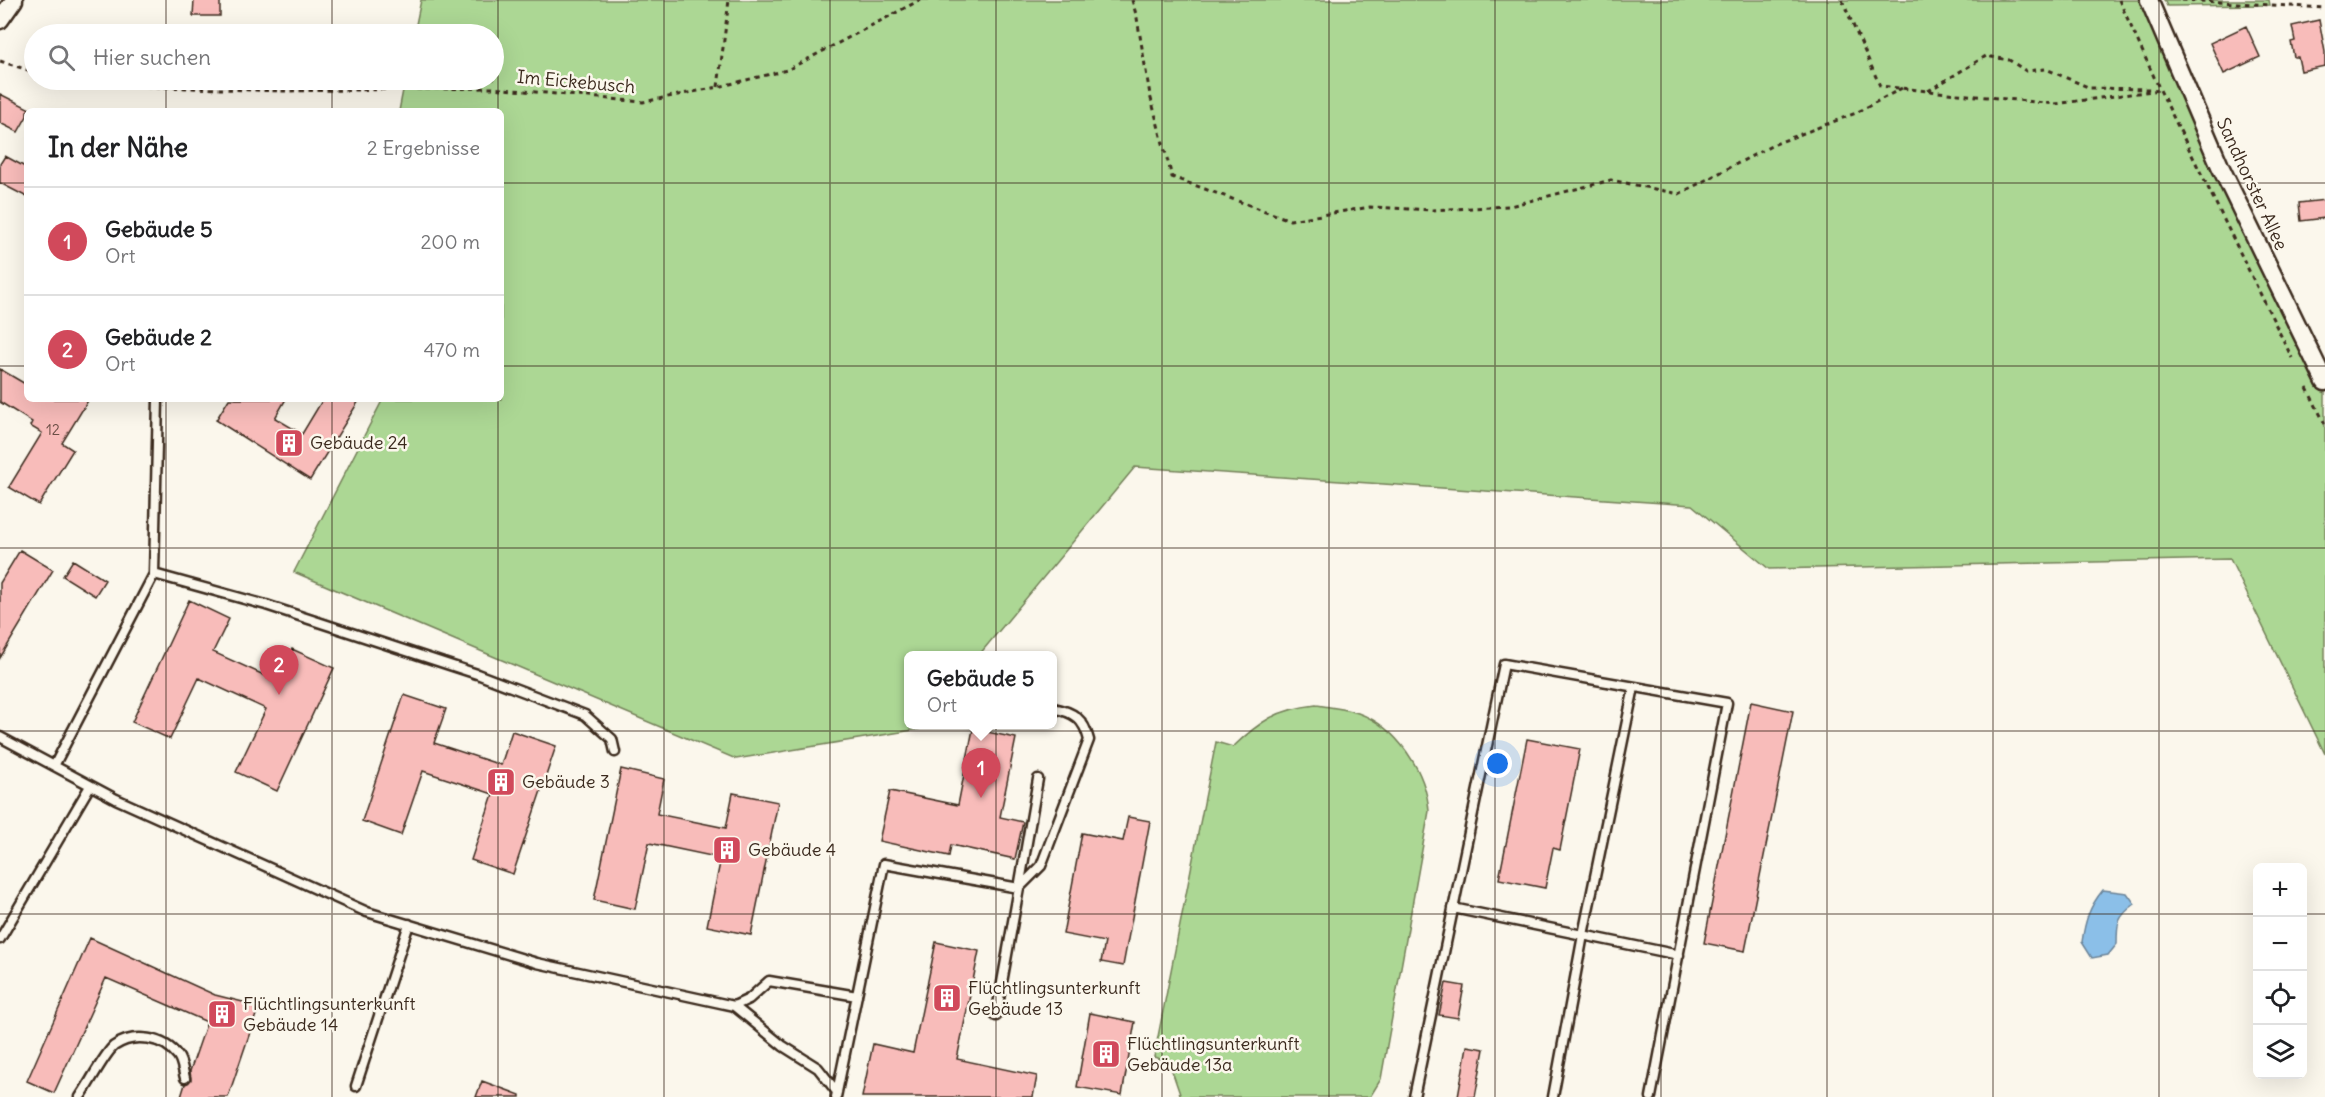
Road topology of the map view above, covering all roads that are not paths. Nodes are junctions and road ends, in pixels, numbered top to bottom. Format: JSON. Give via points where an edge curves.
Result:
{"nodes":[{"id":1,"x":14,"y":0,"type":"edge"},
{"id":2,"x":2149,"y":0,"type":"edge"},
{"id":3,"x":0,"y":20,"type":"edge"},
{"id":4,"x":2325,"y":381,"type":"edge"},
{"id":5,"x":158,"y":402,"type":"edge"},
{"id":6,"x":154,"y":574,"type":"junction"},
{"id":7,"x":1634,"y":687,"type":"junction"},
{"id":8,"x":1057,"y":709,"type":"edge"},
{"id":9,"x":0,"y":737,"type":"edge"},
{"id":10,"x":615,"y":752,"type":"dead end"},
{"id":11,"x":54,"y":766,"type":"junction"},
{"id":12,"x":1038,"y":779,"type":"dead end"},
{"id":13,"x":90,"y":786,"type":"junction"},
{"id":14,"x":1019,"y":888,"type":"junction"},
{"id":15,"x":1453,"y":908,"type":"junction"},
{"id":16,"x":408,"y":924,"type":"junction"},
{"id":17,"x":1583,"y":935,"type":"junction"},
{"id":18,"x":0,"y":939,"type":"edge"},
{"id":19,"x":1679,"y":955,"type":"junction"},
{"id":20,"x":857,"y":996,"type":"junction"},
{"id":21,"x":734,"y":1006,"type":"junction"},
{"id":22,"x":996,"y":1016,"type":"dead end"},
{"id":23,"x":184,"y":1078,"type":"dead end"},
{"id":24,"x":356,"y":1086,"type":"dead end"},
{"id":25,"x":837,"y":1095,"type":"edge"},
{"id":26,"x":80,"y":1097,"type":"edge"},
{"id":27,"x":1414,"y":1097,"type":"edge"},
{"id":28,"x":1553,"y":1097,"type":"edge"},
{"id":29,"x":1651,"y":1097,"type":"edge"}],
"edges":[{"from":1,"to":3,"type":"street"},
{"from":2,"to":4,"type":"street","name":"Sandhorster Allee","via":[[2220,166]]},
{"from":5,"to":6,"type":"lane"},
{"from":6,"to":10,"type":"lane","via":[[477,674],[585,715],[612,739]]},
{"from":6,"to":11,"type":"lane"},
{"from":7,"to":15,"type":"lane","via":[[1504,664]]},
{"from":7,"to":17,"type":"lane"},
{"from":7,"to":19,"type":"lane","via":[[1727,703]]},
{"from":8,"to":14,"type":"lane","via":[[1077,716],[1086,727],[1089,740],[1041,866]]},
{"from":9,"to":11,"type":"lane"},
{"from":11,"to":13,"type":"lane"},
{"from":12,"to":14,"type":"lane"},
{"from":13,"to":16,"type":"lane","via":[[367,912]]},
{"from":13,"to":18,"type":"lane"},
{"from":14,"to":20,"type":"lane","via":[[884,864]]},
{"from":14,"to":22,"type":"lane"},
{"from":15,"to":17,"type":"lane"},
{"from":15,"to":27,"type":"lane"},
{"from":16,"to":21,"type":"lane","via":[[537,963]]},
{"from":16,"to":24,"type":"lane"},
{"from":17,"to":19,"type":"lane"},
{"from":17,"to":28,"type":"lane"},
{"from":19,"to":29,"type":"lane"},
{"from":20,"to":21,"type":"lane","via":[[769,981],[749,999]]},
{"from":20,"to":25,"type":"lane"},
{"from":21,"to":25,"type":"lane","via":[[783,1046],[818,1068]]},
{"from":23,"to":26,"type":"lane","via":[[180,1058],[168,1045],[153,1039],[135,1039],[114,1046]]}]}
